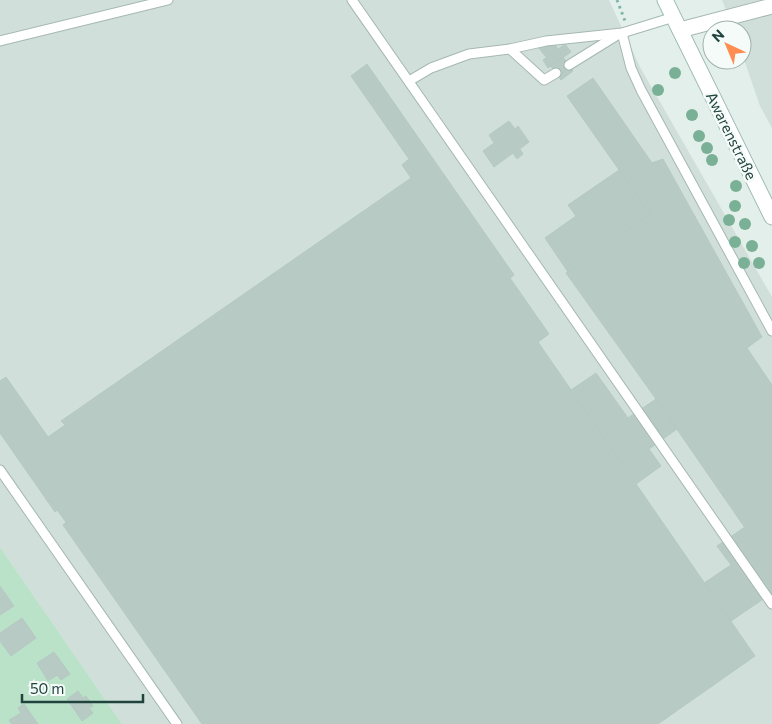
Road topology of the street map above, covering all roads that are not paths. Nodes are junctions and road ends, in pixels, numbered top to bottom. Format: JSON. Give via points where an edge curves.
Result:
{"nodes":[{"id":1,"x":168,"y":0,"type":"edge"},
{"id":2,"x":352,"y":0,"type":"edge"},
{"id":3,"x":665,"y":0,"type":"edge"},
{"id":4,"x":772,"y":6,"type":"edge"},
{"id":5,"x":677,"y":24,"type":"junction"},
{"id":6,"x":625,"y":32,"type":"junction"},
{"id":7,"x":0,"y":41,"type":"edge"},
{"id":8,"x":510,"y":49,"type":"junction"},
{"id":9,"x":569,"y":65,"type":"dead end"},
{"id":10,"x":556,"y":73,"type":"dead end"},
{"id":11,"x":409,"y":81,"type":"junction"},
{"id":12,"x":772,"y":217,"type":"edge"},
{"id":13,"x":772,"y":331,"type":"edge"},
{"id":14,"x":0,"y":470,"type":"edge"},
{"id":15,"x":772,"y":604,"type":"edge"},
{"id":16,"x":177,"y":724,"type":"edge"}],
"edges":[{"from":1,"to":7,"type":"lane"},
{"from":2,"to":11,"type":"lane"},
{"from":3,"to":5,"type":"street","name":"Awarenstraße"},
{"from":4,"to":5,"type":"street"},
{"from":5,"to":6,"type":"lane"},
{"from":5,"to":12,"type":"street","name":"Awarenstraße"},
{"from":6,"to":8,"type":"lane","via":[[546,40]]},
{"from":6,"to":9,"type":"lane"},
{"from":6,"to":13,"type":"lane","via":[[631,68],[641,90]]},
{"from":8,"to":10,"type":"lane","via":[[544,80]]},
{"from":8,"to":11,"type":"lane","via":[[451,59]]},
{"from":11,"to":15,"type":"lane"},
{"from":14,"to":16,"type":"lane"}]}
